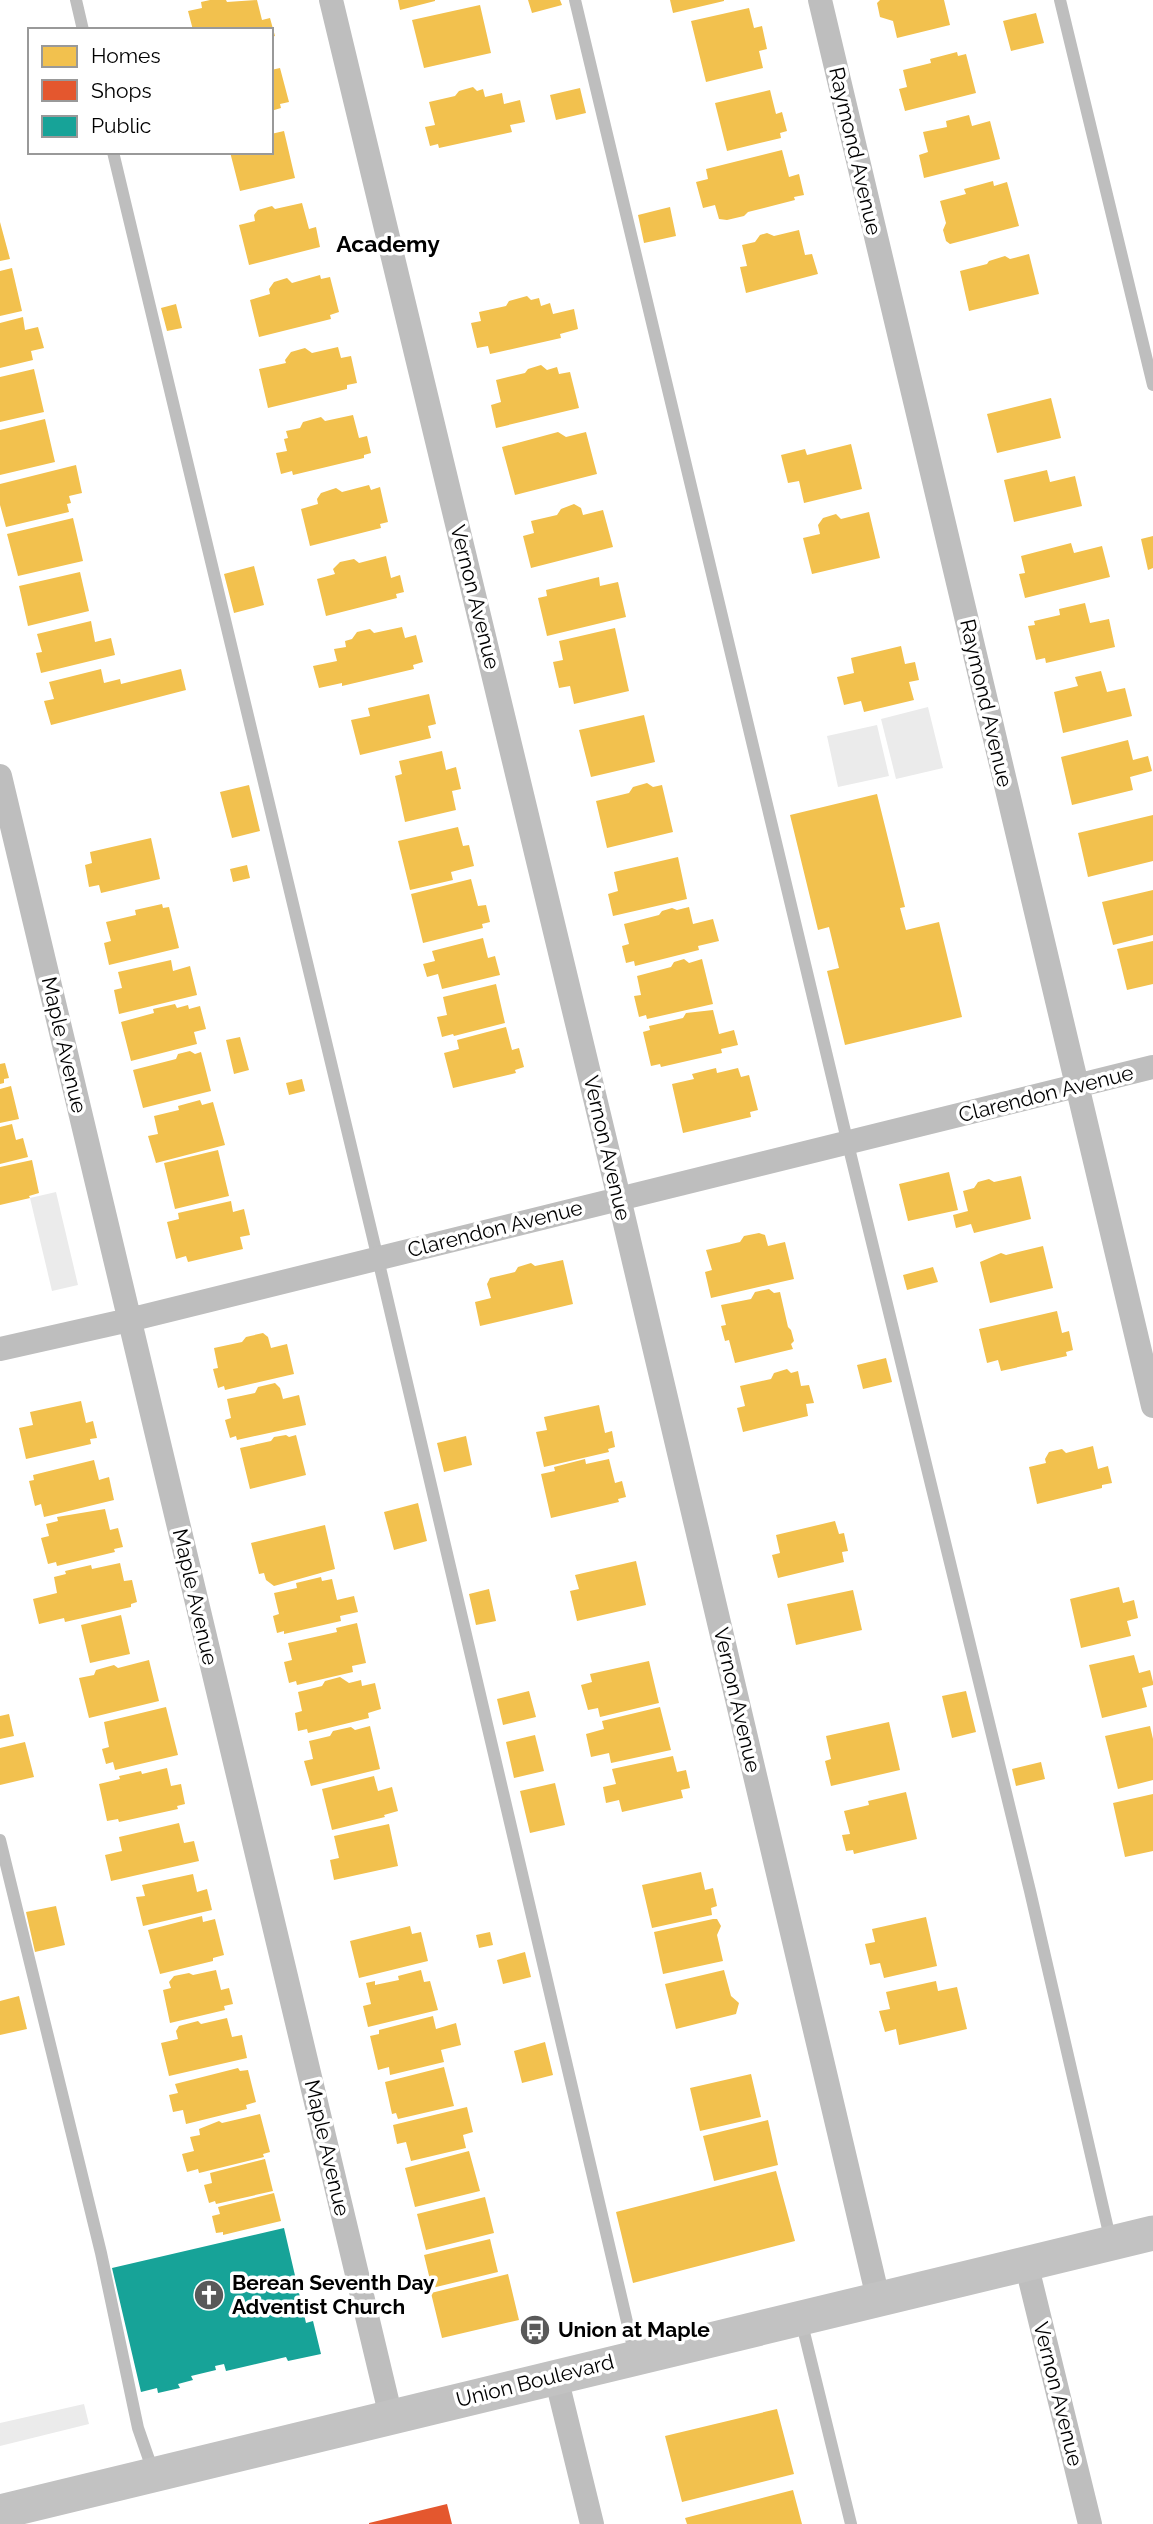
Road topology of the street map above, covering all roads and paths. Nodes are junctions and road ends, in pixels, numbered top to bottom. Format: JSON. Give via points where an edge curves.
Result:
{"nodes":[{"id":1,"x":76,"y":0,"type":"edge"},
{"id":2,"x":331,"y":0,"type":"edge"},
{"id":3,"x":575,"y":0,"type":"edge"},
{"id":4,"x":820,"y":0,"type":"edge"},
{"id":5,"x":1060,"y":0,"type":"edge"},
{"id":6,"x":83,"y":28,"type":"edge"},
{"id":7,"x":113,"y":154,"type":"edge"},
{"id":8,"x":1153,"y":385,"type":"edge"},
{"id":9,"x":0,"y":776,"type":"edge"},
{"id":10,"x":1153,"y":1067,"type":"edge"},
{"id":11,"x":1077,"y":1086,"type":"junction"},
{"id":12,"x":848,"y":1144,"type":"junction"},
{"id":13,"x":620,"y":1198,"type":"junction"},
{"id":14,"x":378,"y":1259,"type":"junction"},
{"id":15,"x":129,"y":1320,"type":"junction"},
{"id":16,"x":0,"y":1349,"type":"edge"},
{"id":17,"x":1153,"y":1406,"type":"edge"},
{"id":18,"x":0,"y":1840,"type":"edge"},
{"id":19,"x":1153,"y":2232,"type":"edge"},
{"id":20,"x":1111,"y":2242,"type":"junction"},
{"id":21,"x":1026,"y":2263,"type":"junction"},
{"id":22,"x":878,"y":2298,"type":"junction"},
{"id":23,"x":801,"y":2318,"type":"junction"},
{"id":24,"x":635,"y":2357,"type":"junction"},
{"id":25,"x":556,"y":2376,"type":"junction"},
{"id":26,"x":391,"y":2417,"type":"junction"},
{"id":27,"x":154,"y":2474,"type":"junction"},
{"id":28,"x":0,"y":2512,"type":"edge"},
{"id":29,"x":592,"y":2524,"type":"edge"},
{"id":30,"x":851,"y":2524,"type":"edge"},
{"id":31,"x":1090,"y":2524,"type":"edge"}],
"edges":[{"from":1,"to":6,"type":"lane"},
{"from":2,"to":13,"type":"street","name":"Vernon Avenue"},
{"from":3,"to":12,"type":"lane"},
{"from":4,"to":11,"type":"street","name":"Raymond Avenue"},
{"from":5,"to":8,"type":"lane"},
{"from":7,"to":14,"type":"lane"},
{"from":9,"to":15,"type":"street","name":"Maple Avenue"},
{"from":10,"to":11,"type":"street","name":"Clarendon Avenue"},
{"from":11,"to":12,"type":"street","name":"Clarendon Avenue"},
{"from":11,"to":17,"type":"street","name":"Raymond Avenue"},
{"from":12,"to":13,"type":"street","name":"Clarendon Avenue"},
{"from":12,"to":20,"type":"lane"},
{"from":13,"to":14,"type":"street","name":"Clarendon Avenue"},
{"from":13,"to":22,"type":"street","name":"Vernon Avenue"},
{"from":14,"to":15,"type":"street","name":"Clarendon Avenue"},
{"from":14,"to":24,"type":"lane"},
{"from":15,"to":16,"type":"street","name":"Clarendon Avenue"},
{"from":15,"to":26,"type":"street","name":"Maple Avenue"},
{"from":18,"to":27,"type":"lane","via":[[101,2253],[138,2428]]},
{"from":19,"to":20,"type":"main road","name":"Union Boulevard"},
{"from":20,"to":21,"type":"main road","name":"Union Boulevard"},
{"from":21,"to":22,"type":"main road","name":"Union Boulevard"},
{"from":21,"to":31,"type":"street","name":"Vernon Avenue"},
{"from":22,"to":23,"type":"main road","name":"Union Boulevard"},
{"from":23,"to":24,"type":"main road","name":"Union Boulevard"},
{"from":23,"to":30,"type":"lane"},
{"from":24,"to":25,"type":"main road","name":"Union Boulevard"},
{"from":25,"to":26,"type":"main road","name":"Union Boulevard"},
{"from":25,"to":29,"type":"street"},
{"from":26,"to":27,"type":"main road","name":"Union Boulevard"},
{"from":27,"to":28,"type":"main road","name":"Union Boulevard"}]}
